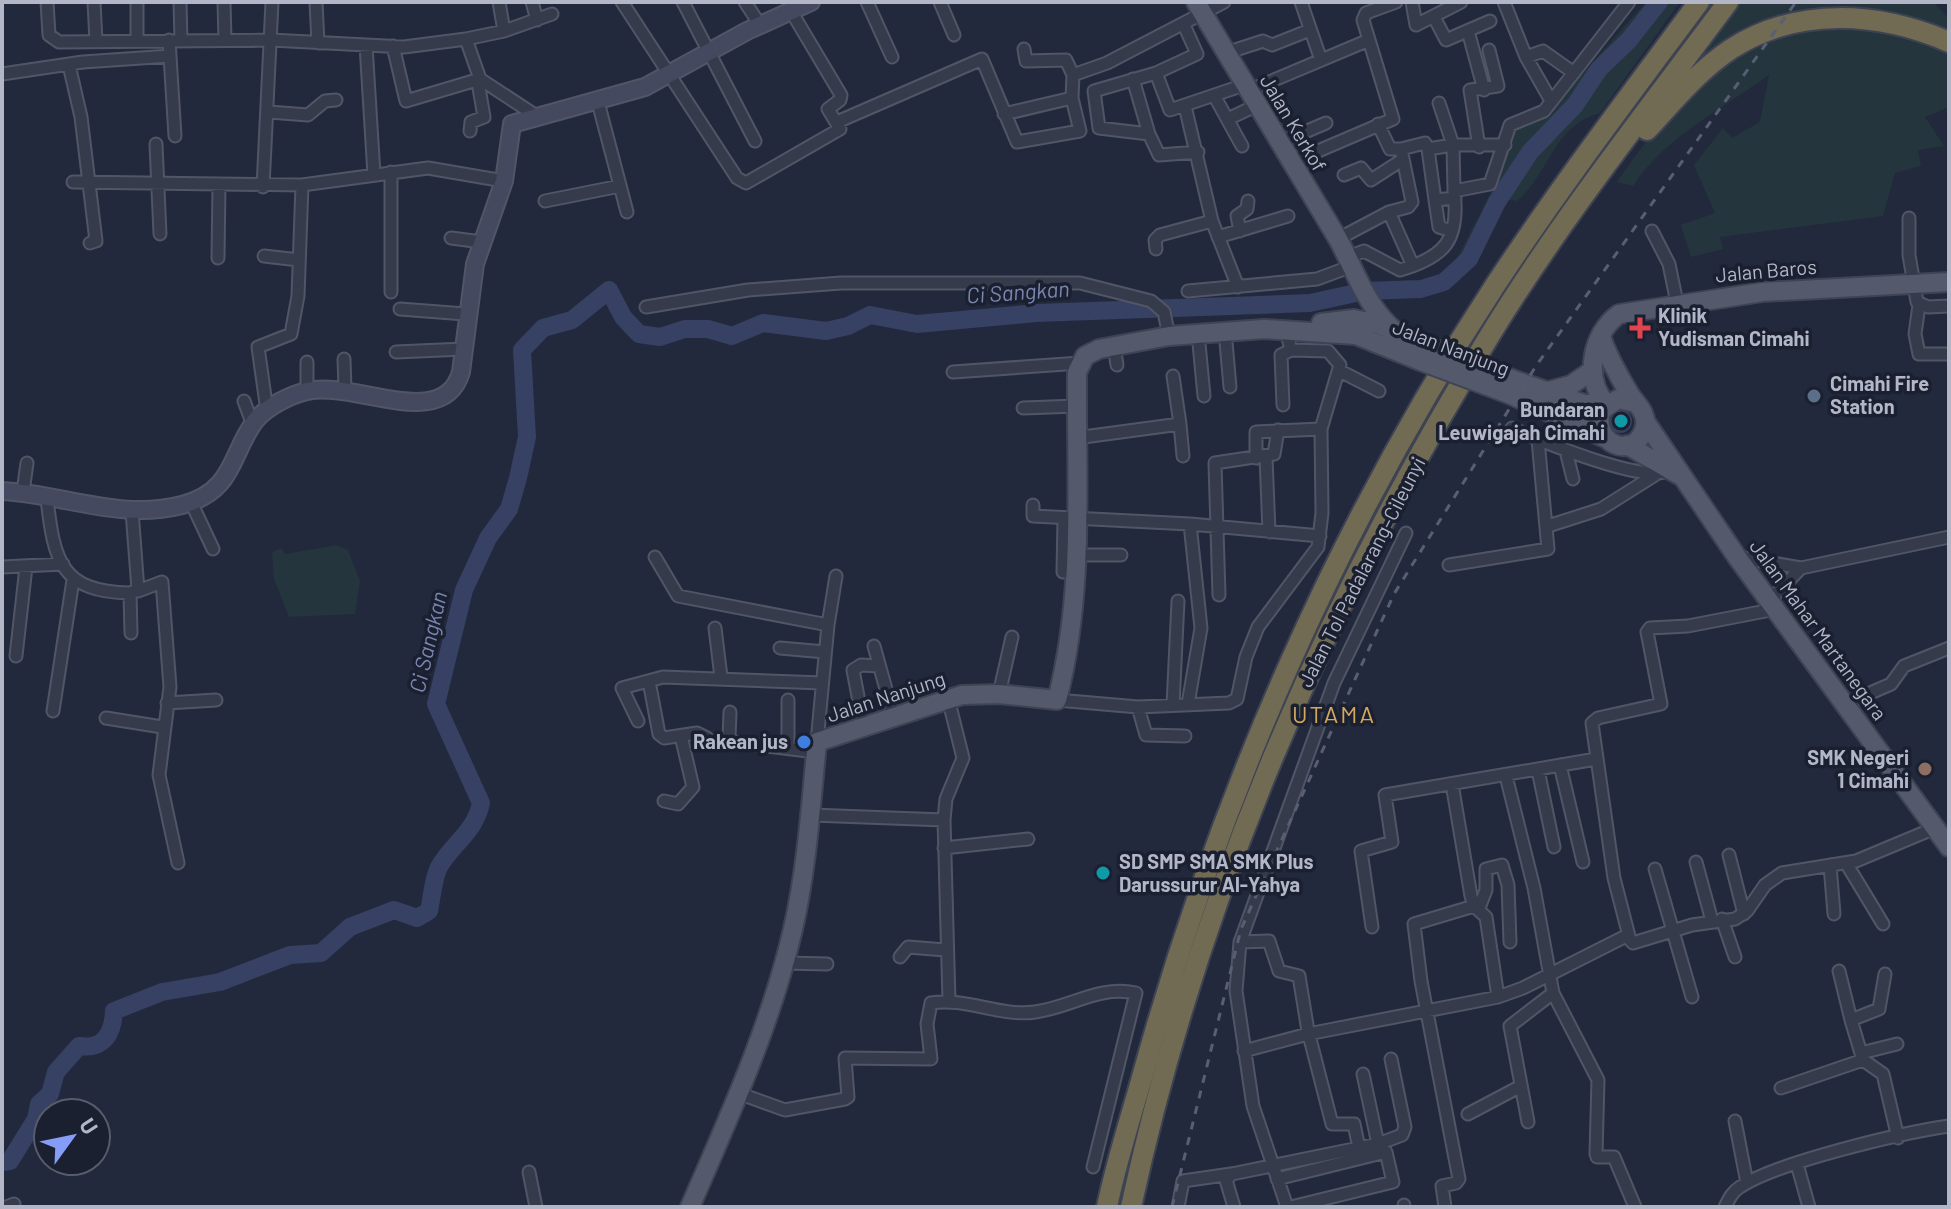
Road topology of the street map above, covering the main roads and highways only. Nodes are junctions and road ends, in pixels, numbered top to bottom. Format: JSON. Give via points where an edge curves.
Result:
{"nodes":[{"id":1,"x":1699,"y":2,"type":"edge"},
{"id":2,"x":1728,"y":2,"type":"edge"},
{"id":3,"x":1199,"y":8,"type":"edge"},
{"id":4,"x":1949,"y":42,"type":"edge"},
{"id":5,"x":1570,"y":214,"type":"junction"},
{"id":6,"x":1949,"y":282,"type":"edge"},
{"id":7,"x":1357,"y":314,"type":"junction"},
{"id":8,"x":1601,"y":337,"type":"junction"},
{"id":9,"x":1421,"y":352,"type":"junction"},
{"id":10,"x":1593,"y":370,"type":"junction"},
{"id":11,"x":1513,"y":387,"type":"junction"},
{"id":12,"x":1545,"y":392,"type":"junction"},
{"id":13,"x":1636,"y":403,"type":"junction"},
{"id":14,"x":1606,"y":404,"type":"junction"},
{"id":15,"x":1645,"y":421,"type":"junction"},
{"id":16,"x":1603,"y":437,"type":"junction"},
{"id":17,"x":1627,"y":445,"type":"junction"},
{"id":18,"x":1668,"y":473,"type":"junction"},
{"id":19,"x":1949,"y":847,"type":"edge"},
{"id":20,"x":690,"y":1207,"type":"edge"},
{"id":21,"x":1107,"y":1207,"type":"edge"},
{"id":22,"x":1131,"y":1207,"type":"edge"}],
"edges":[{"from":1,"to":21,"type":"highway","name":"Jalan Tol Padalarang–Cileunyi","via":[[1496,283],[1326,588],[1212,851],[1163,1001]]},
{"from":2,"to":5,"type":"highway","name":"Jalan Tol Padalarang–Cileunyi"},
{"from":3,"to":7,"type":"main road","name":"Jalan Kerkof","via":[[1338,239],[1352,268]]},
{"from":4,"to":5,"type":"highway","via":[[1883,21],[1839,17],[1779,27],[1747,41],[1686,87]]},
{"from":5,"to":22,"type":"highway","name":"Jalan Tol Padalarang–Cileunyi","via":[[1489,337],[1404,484],[1311,666],[1228,873],[1184,1007]]},
{"from":6,"to":8,"type":"main road","name":"Jalan Baros","via":[[1763,292],[1677,303],[1619,314]]},
{"from":7,"to":9,"type":"main road","name":"Jalan Nanjung"},
{"from":7,"to":9,"type":"main road","name":"Jalan Nanjung","via":[[1396,332]]},
{"from":7,"to":20,"type":"main road","name":"Jalan Nanjung","via":[[1285,338],[1225,331],[1169,336],[1115,355],[1092,352],[1080,363],[1071,518],[1077,555],[1068,657],[1057,700],[999,694],[948,698],[817,747],[811,815],[785,963]]},
{"from":8,"to":10,"type":"main road"},
{"from":8,"to":13,"type":"main road"},
{"from":9,"to":11,"type":"main road","name":"Jalan Nanjung","bridge":true},
{"from":10,"to":12,"type":"main road","via":[[1571,385]]},
{"from":10,"to":14,"type":"main road","via":[[1594,386]]},
{"from":11,"to":12,"type":"main road","name":"Jalan Nanjung"},
{"from":11,"to":16,"type":"main road","name":"Jalan Nanjung"},
{"from":12,"to":14,"type":"main road","name":"Jalan Nanjung","via":[[1584,404]]},
{"from":13,"to":14,"type":"main road","via":[[1618,399]]},
{"from":13,"to":15,"type":"main road"},
{"from":14,"to":16,"type":"main road","via":[[1599,417]]},
{"from":15,"to":17,"type":"main road","via":[[1641,436]]},
{"from":15,"to":18,"type":"main road","name":"Jalan Mahar Martanegara"},
{"from":16,"to":17,"type":"main road"},
{"from":17,"to":18,"type":"main road","name":"Jalan Mahar Martanegara"},
{"from":18,"to":19,"type":"main road","name":"Jalan Mahar Martanegara","via":[[1737,557]]}]}
